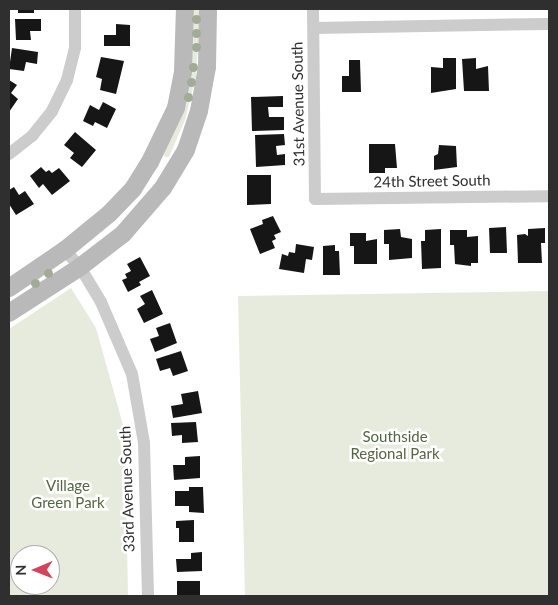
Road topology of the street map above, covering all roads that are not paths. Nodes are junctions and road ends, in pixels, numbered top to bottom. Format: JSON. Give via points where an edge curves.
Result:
{"nodes":[{"id":1,"x":75,"y":9,"type":"edge"},
{"id":2,"x":185,"y":9,"type":"edge"},
{"id":3,"x":208,"y":9,"type":"edge"},
{"id":4,"x":313,"y":9,"type":"edge"},
{"id":5,"x":549,"y":24,"type":"edge"},
{"id":6,"x":314,"y":28,"type":"junction"},
{"id":7,"x":9,"y":154,"type":"edge"},
{"id":8,"x":549,"y":196,"type":"edge"},
{"id":9,"x":316,"y":199,"type":"joint"},
{"id":10,"x":65,"y":250,"type":"junction"},
{"id":11,"x":80,"y":267,"type":"junction"},
{"id":12,"x":9,"y":288,"type":"edge"},
{"id":13,"x":9,"y":312,"type":"edge"},
{"id":14,"x":148,"y":596,"type":"edge"}],
"edges":[{"from":1,"to":7,"type":"street","via":[[75,48],[67,80],[52,111],[32,136]]},
{"from":2,"to":10,"type":"street","via":[[183,71],[176,108],[165,133],[133,189],[109,214]]},
{"from":3,"to":11,"type":"street","via":[[207,67],[199,111],[186,150],[163,188],[124,234]]},
{"from":4,"to":6,"type":"street","name":"31st Avenue South"},
{"from":5,"to":6,"type":"street"},
{"from":6,"to":9,"type":"street","name":"31st Avenue South"},
{"from":8,"to":9,"type":"street","name":"24th Street South"},
{"from":10,"to":11,"type":"street","name":"33rd Avenue South"},
{"from":10,"to":12,"type":"street"},
{"from":11,"to":13,"type":"street"},
{"from":11,"to":14,"type":"street","name":"33rd Avenue South","via":[[119,340],[132,374],[140,409],[144,443]]}]}
